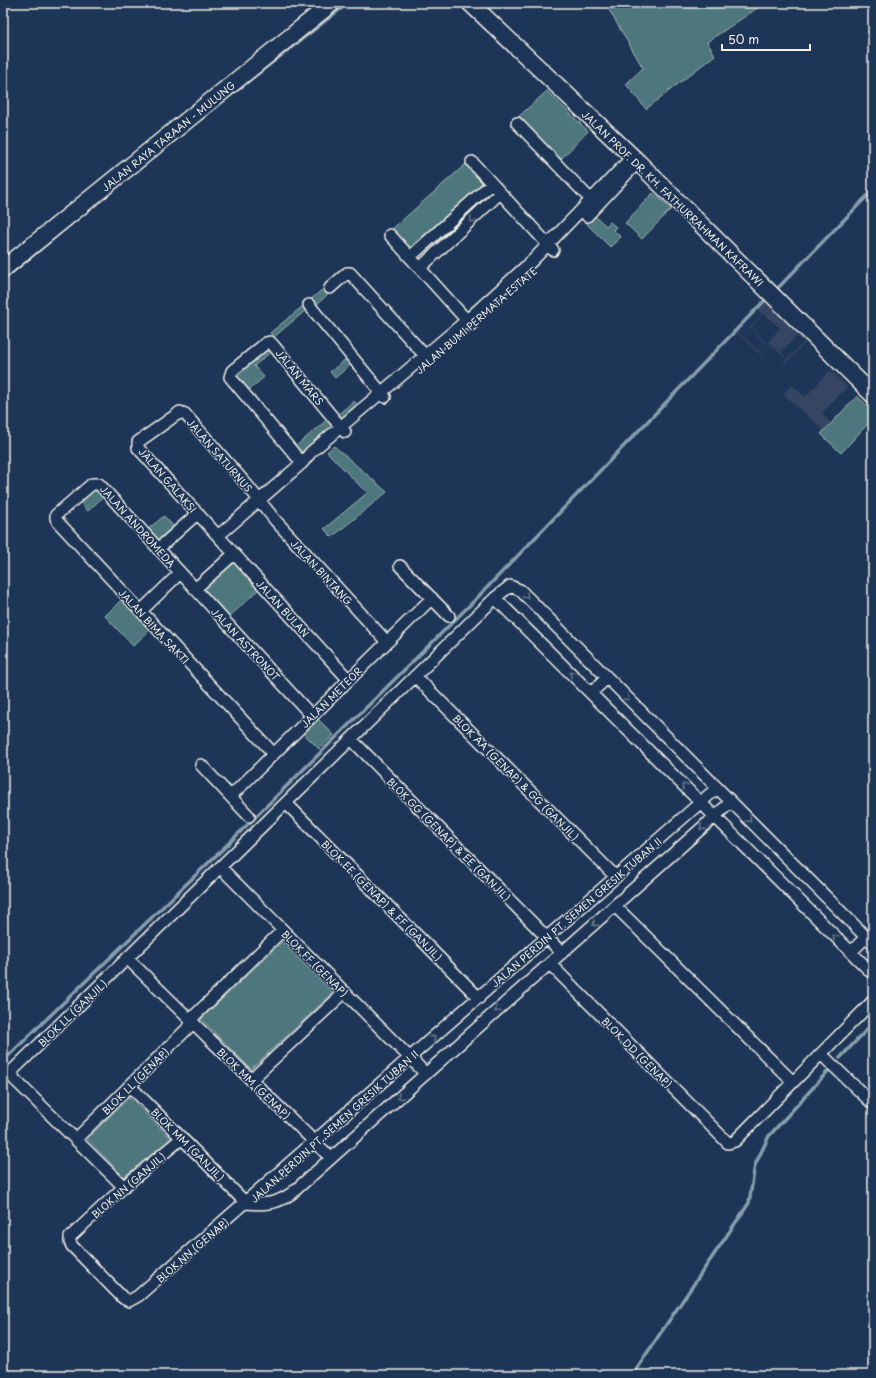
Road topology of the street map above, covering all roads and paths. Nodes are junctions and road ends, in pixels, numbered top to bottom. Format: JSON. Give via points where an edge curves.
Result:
{"nodes":[{"id":1,"x":332,"y":3,"type":"edge"},
{"id":2,"x":470,"y":3,"type":"edge"},
{"id":3,"x":517,"y":124,"type":"dead end"},
{"id":4,"x":635,"y":159,"type":"junction"},
{"id":5,"x":472,"y":162,"type":"dead end"},
{"id":6,"x":491,"y":184,"type":"junction"},
{"id":7,"x":500,"y":193,"type":"junction"},
{"id":8,"x":595,"y":203,"type":"junction"},
{"id":9,"x":390,"y":235,"type":"dead end"},
{"id":10,"x":551,"y":248,"type":"junction"},
{"id":11,"x":410,"y":257,"type":"junction"},
{"id":12,"x":420,"y":268,"type":"junction"},
{"id":13,"x":3,"y":269,"type":"edge"},
{"id":14,"x":330,"y":288,"type":"dead end"},
{"id":15,"x":309,"y":305,"type":"dead end"},
{"id":16,"x":469,"y":322,"type":"junction"},
{"id":17,"x":427,"y":358,"type":"junction"},
{"id":18,"x":384,"y":395,"type":"junction"},
{"id":19,"x":873,"y":395,"type":"edge"},
{"id":20,"x":160,"y":426,"type":"joint"},
{"id":21,"x":343,"y":430,"type":"junction"},
{"id":22,"x":302,"y":463,"type":"junction"},
{"id":23,"x":75,"y":498,"type":"joint"},
{"id":24,"x":260,"y":500,"type":"junction"},
{"id":25,"x":198,"y":514,"type":"junction"},
{"id":26,"x":218,"y":536,"type":"junction"},
{"id":27,"x":158,"y":549,"type":"junction"},
{"id":28,"x":234,"y":554,"type":"junction"},
{"id":29,"x":400,"y":566,"type":"dead end"},
{"id":30,"x":180,"y":573,"type":"junction"},
{"id":31,"x":195,"y":589,"type":"junction"},
{"id":32,"x":432,"y":598,"type":"junction"},
{"id":33,"x":495,"y":598,"type":"junction"},
{"id":34,"x":141,"y":611,"type":"junction"},
{"id":35,"x":450,"y":616,"type":"dead end"},
{"id":36,"x":387,"y":642,"type":"junction"},
{"id":37,"x":415,"y":676,"type":"junction"},
{"id":38,"x":607,"y":678,"type":"junction"},
{"id":39,"x":348,"y":679,"type":"junction"},
{"id":40,"x":591,"y":693,"type":"junction"},
{"id":41,"x":311,"y":715,"type":"junction"},
{"id":42,"x":351,"y":739,"type":"junction"},
{"id":43,"x":273,"y":753,"type":"junction"},
{"id":44,"x":201,"y":765,"type":"dead end"},
{"id":45,"x":717,"y":788,"type":"junction"},
{"id":46,"x":231,"y":796,"type":"junction"},
{"id":47,"x":700,"y":802,"type":"junction"},
{"id":48,"x":732,"y":802,"type":"junction"},
{"id":49,"x":286,"y":803,"type":"junction"},
{"id":50,"x":249,"y":816,"type":"dead end"},
{"id":51,"x":715,"y":817,"type":"junction"},
{"id":52,"x":220,"y":867,"type":"junction"},
{"id":53,"x":616,"y":877,"type":"junction"},
{"id":54,"x":615,"y":906,"type":"junction"},
{"id":55,"x":283,"y":930,"type":"junction"},
{"id":56,"x":547,"y":938,"type":"junction"},
{"id":57,"x":870,"y":940,"type":"edge"},
{"id":58,"x":851,"y":952,"type":"junction"},
{"id":59,"x":562,"y":953,"type":"junction"},
{"id":60,"x":127,"y":958,"type":"junction"},
{"id":61,"x":550,"y":964,"type":"junction"},
{"id":62,"x":873,"y":974,"type":"edge"},
{"id":63,"x":345,"y":992,"type":"junction"},
{"id":64,"x":479,"y":998,"type":"junction"},
{"id":65,"x":873,"y":1001,"type":"edge"},
{"id":66,"x":191,"y":1021,"type":"junction"},
{"id":67,"x":821,"y":1054,"type":"junction"},
{"id":68,"x":411,"y":1058,"type":"junction"},
{"id":69,"x":426,"y":1074,"type":"junction"},
{"id":70,"x":251,"y":1080,"type":"junction"},
{"id":71,"x":793,"y":1082,"type":"junction"},
{"id":72,"x":130,"y":1086,"type":"junction"},
{"id":73,"x":873,"y":1104,"type":"edge"},
{"id":74,"x":182,"y":1138,"type":"junction"},
{"id":75,"x":76,"y":1139,"type":"junction"},
{"id":76,"x":315,"y":1143,"type":"junction"},
{"id":77,"x":331,"y":1158,"type":"junction"},
{"id":78,"x":124,"y":1187,"type":"junction"},
{"id":79,"x":246,"y":1203,"type":"junction"},
{"id":80,"x":138,"y":1296,"type":"joint"}],
"edges":[{"from":1,"to":13,"type":"main road","name":"JALAN RAYA TARAAN - MULUNG"},
{"from":2,"to":4,"type":"main road","name":"JALAN PROF. DR. KH. FATHURRAHMAN KAFRAWI"},
{"from":3,"to":8,"type":"street"},
{"from":4,"to":8,"type":"street","name":"JALAN BUMI PERMATA ESTATE"},
{"from":4,"to":19,"type":"main road","name":"JALAN PROF. DR. KH. FATHURRAHMAN KAFRAWI"},
{"from":5,"to":6,"type":"street"},
{"from":6,"to":7,"type":"street"},
{"from":6,"to":11,"type":"street"},
{"from":7,"to":10,"type":"street"},
{"from":7,"to":12,"type":"street","one_way":true},
{"from":8,"to":10,"type":"street","name":"JALAN BUMI PERMATA ESTATE"},
{"from":9,"to":11,"type":"street"},
{"from":10,"to":16,"type":"street","name":"JALAN BUMI PERMATA ESTATE"},
{"from":11,"to":12,"type":"street"},
{"from":12,"to":16,"type":"street"},
{"from":14,"to":17,"type":"street","via":[[350,272]]},
{"from":15,"to":18,"type":"street"},
{"from":16,"to":17,"type":"street","name":"JALAN BUMI PERMATA ESTATE"},
{"from":17,"to":18,"type":"street","name":"JALAN BUMI PERMATA ESTATE"},
{"from":18,"to":21,"type":"street","name":"JALAN BUMI PERMATA ESTATE"},
{"from":20,"to":24,"type":"street","name":"JALAN SATURNUS","via":[[179,413],[185,414]]},
{"from":20,"to":25,"type":"street","name":"JALAN GALAKSI","via":[[139,442],[138,447]]},
{"from":21,"to":22,"type":"street","name":"JALAN BUMI PERMATA ESTATE","via":[[311,452]]},
{"from":21,"to":22,"type":"street","name":"JALAN MARS","via":[[272,343],[267,343],[232,370],[230,377]]},
{"from":22,"to":24,"type":"street","name":"JALAN BUMI PERMATA ESTATE"},
{"from":23,"to":27,"type":"street","name":"JALAN ANDROMEDA","via":[[92,484],[98,483]]},
{"from":23,"to":34,"type":"street","name":"JALAN BIMA SAKTI","via":[[56,515],[56,519]]},
{"from":24,"to":26,"type":"street","name":"JALAN BUMI PERMATA ESTATE"},
{"from":24,"to":36,"type":"street","name":"JALAN BINTANG","via":[[275,520]]},
{"from":25,"to":26,"type":"street","name":"JALAN GALAKSI"},
{"from":25,"to":27,"type":"street"},
{"from":26,"to":28,"type":"street","name":"JALAN BULAN"},
{"from":27,"to":30,"type":"street","name":"JALAN ANDROMEDA"},
{"from":28,"to":31,"type":"street"},
{"from":28,"to":39,"type":"street","name":"JALAN BULAN"},
{"from":29,"to":32,"type":"street"},
{"from":30,"to":31,"type":"street","name":"JALAN ASTRONOT"},
{"from":30,"to":34,"type":"street"},
{"from":31,"to":41,"type":"street","name":"JALAN ASTRONOT"},
{"from":32,"to":35,"type":"street"},
{"from":32,"to":36,"type":"street","name":"JALAN METEOR"},
{"from":33,"to":37,"type":"street","name":"BLOK LL (GANJIL)"},
{"from":33,"to":38,"type":"street","one_way":true,"via":[[508,586],[515,587]]},
{"from":40,"to":33,"type":"street","one_way":true},
{"from":34,"to":43,"type":"street","name":"JALAN BIMA SAKTI"},
{"from":36,"to":39,"type":"street","name":"JALAN METEOR"},
{"from":37,"to":42,"type":"street","name":"BLOK LL (GANJIL)"},
{"from":37,"to":53,"type":"street","name":"BLOK AA (GENAP) & GG (GANJIL)"},
{"from":38,"to":40,"type":"street"},
{"from":38,"to":45,"type":"street","one_way":true},
{"from":39,"to":41,"type":"street","name":"JALAN METEOR"},
{"from":47,"to":40,"type":"street","one_way":true},
{"from":41,"to":43,"type":"street","name":"JALAN METEOR"},
{"from":42,"to":49,"type":"street","name":"BLOK LL (GANJIL)"},
{"from":42,"to":56,"type":"street","name":"BLOK GG (GENAP) & EE (GANJIL)"},
{"from":43,"to":46,"type":"street","name":"JALAN METEOR"},
{"from":44,"to":46,"type":"street"},
{"from":45,"to":47,"type":"street","name":"JALAN PERDIN PT. SEMEN GRESIK TUBAN II"},
{"from":45,"to":48,"type":"street"},
{"from":46,"to":50,"type":"street"},
{"from":47,"to":51,"type":"street"},
{"from":47,"to":53,"type":"street","name":"JALAN PERDIN PT. SEMEN GRESIK TUBAN II"},
{"from":48,"to":51,"type":"street","name":"JALAN PERDIN PT. SEMEN GRESIK TUBAN II"},
{"from":48,"to":57,"type":"street","one_way":true},
{"from":49,"to":52,"type":"street","name":"BLOK LL (GANJIL)"},
{"from":49,"to":64,"type":"street","name":"BLOK EE (GENAP) & FF (GANJIL)"},
{"from":51,"to":54,"type":"street","name":"JALAN PERDIN PT. SEMEN GRESIK TUBAN II","one_way":true},
{"from":58,"to":51,"type":"street","one_way":true},
{"from":52,"to":55,"type":"street","name":"BLOK FF (GENAP)"},
{"from":52,"to":60,"type":"street","name":"BLOK LL (GANJIL)"},
{"from":53,"to":56,"type":"street","name":"JALAN PERDIN PT. SEMEN GRESIK TUBAN II"},
{"from":54,"to":59,"type":"street","name":"JALAN PERDIN PT. SEMEN GRESIK TUBAN II","one_way":true},
{"from":54,"to":71,"type":"street"},
{"from":55,"to":63,"type":"street","name":"BLOK FF (GENAP)"},
{"from":55,"to":66,"type":"street","name":"BLOK LL (GENAP)"},
{"from":56,"to":59,"type":"street","name":"BLOK GG (GENAP) & EE (GANJIL)"},
{"from":56,"to":64,"type":"street","name":"JALAN PERDIN PT. SEMEN GRESIK TUBAN II"},
{"from":57,"to":58,"type":"street"},
{"from":58,"to":62,"type":"street"},
{"from":59,"to":61,"type":"street","name":"JALAN PERDIN PT. SEMEN GRESIK TUBAN II"},
{"from":60,"to":66,"type":"street","name":"BLOK MM (GENAP)"},
{"from":60,"to":75,"type":"street","name":"BLOK LL (GANJIL)","via":[[12,1072],[13,1078]]},
{"from":61,"to":69,"type":"street","name":"JALAN PERDIN PT. SEMEN GRESIK TUBAN II","one_way":true},
{"from":61,"to":71,"type":"street","name":"BLOK DD (GENAP)","via":[[728,1143],[735,1141]]},
{"from":63,"to":68,"type":"street","name":"BLOK FF (GENAP)"},
{"from":63,"to":70,"type":"street"},
{"from":68,"to":64,"type":"street","name":"JALAN PERDIN PT. SEMEN GRESIK TUBAN II","one_way":true},
{"from":65,"to":67,"type":"street"},
{"from":66,"to":70,"type":"street","name":"BLOK MM (GENAP)"},
{"from":66,"to":72,"type":"street","name":"BLOK LL (GENAP)"},
{"from":67,"to":71,"type":"street"},
{"from":67,"to":73,"type":"street"},
{"from":68,"to":69,"type":"street","name":"BLOK FF (GENAP)"},
{"from":68,"to":76,"type":"street","name":"JALAN PERDIN PT. SEMEN GRESIK TUBAN II"},
{"from":69,"to":77,"type":"street","name":"JALAN PERDIN PT. SEMEN GRESIK TUBAN II","one_way":true},
{"from":70,"to":76,"type":"street","name":"BLOK MM (GENAP)"},
{"from":72,"to":74,"type":"street","name":"BLOK MM (GANJIL)"},
{"from":72,"to":75,"type":"street","name":"BLOK LL (GENAP)"},
{"from":74,"to":78,"type":"street","name":"BLOK NN (GANJIL)"},
{"from":74,"to":79,"type":"street","name":"BLOK MM (GANJIL)"},
{"from":75,"to":78,"type":"street"},
{"from":76,"to":77,"type":"street","name":"BLOK MM (GENAP)"},
{"from":76,"to":79,"type":"street","name":"JALAN PERDIN PT. SEMEN GRESIK TUBAN II"},
{"from":77,"to":79,"type":"street","name":"JALAN PERDIN PT. SEMEN GRESIK TUBAN II","via":[[284,1198],[266,1204]]},
{"from":78,"to":80,"type":"street","name":"BLOK NN (GANJIL)","via":[[74,1232],[70,1237],[71,1245],[123,1298],[130,1301]]},
{"from":79,"to":80,"type":"street","name":"BLOK NN (GENAP)"}]}
